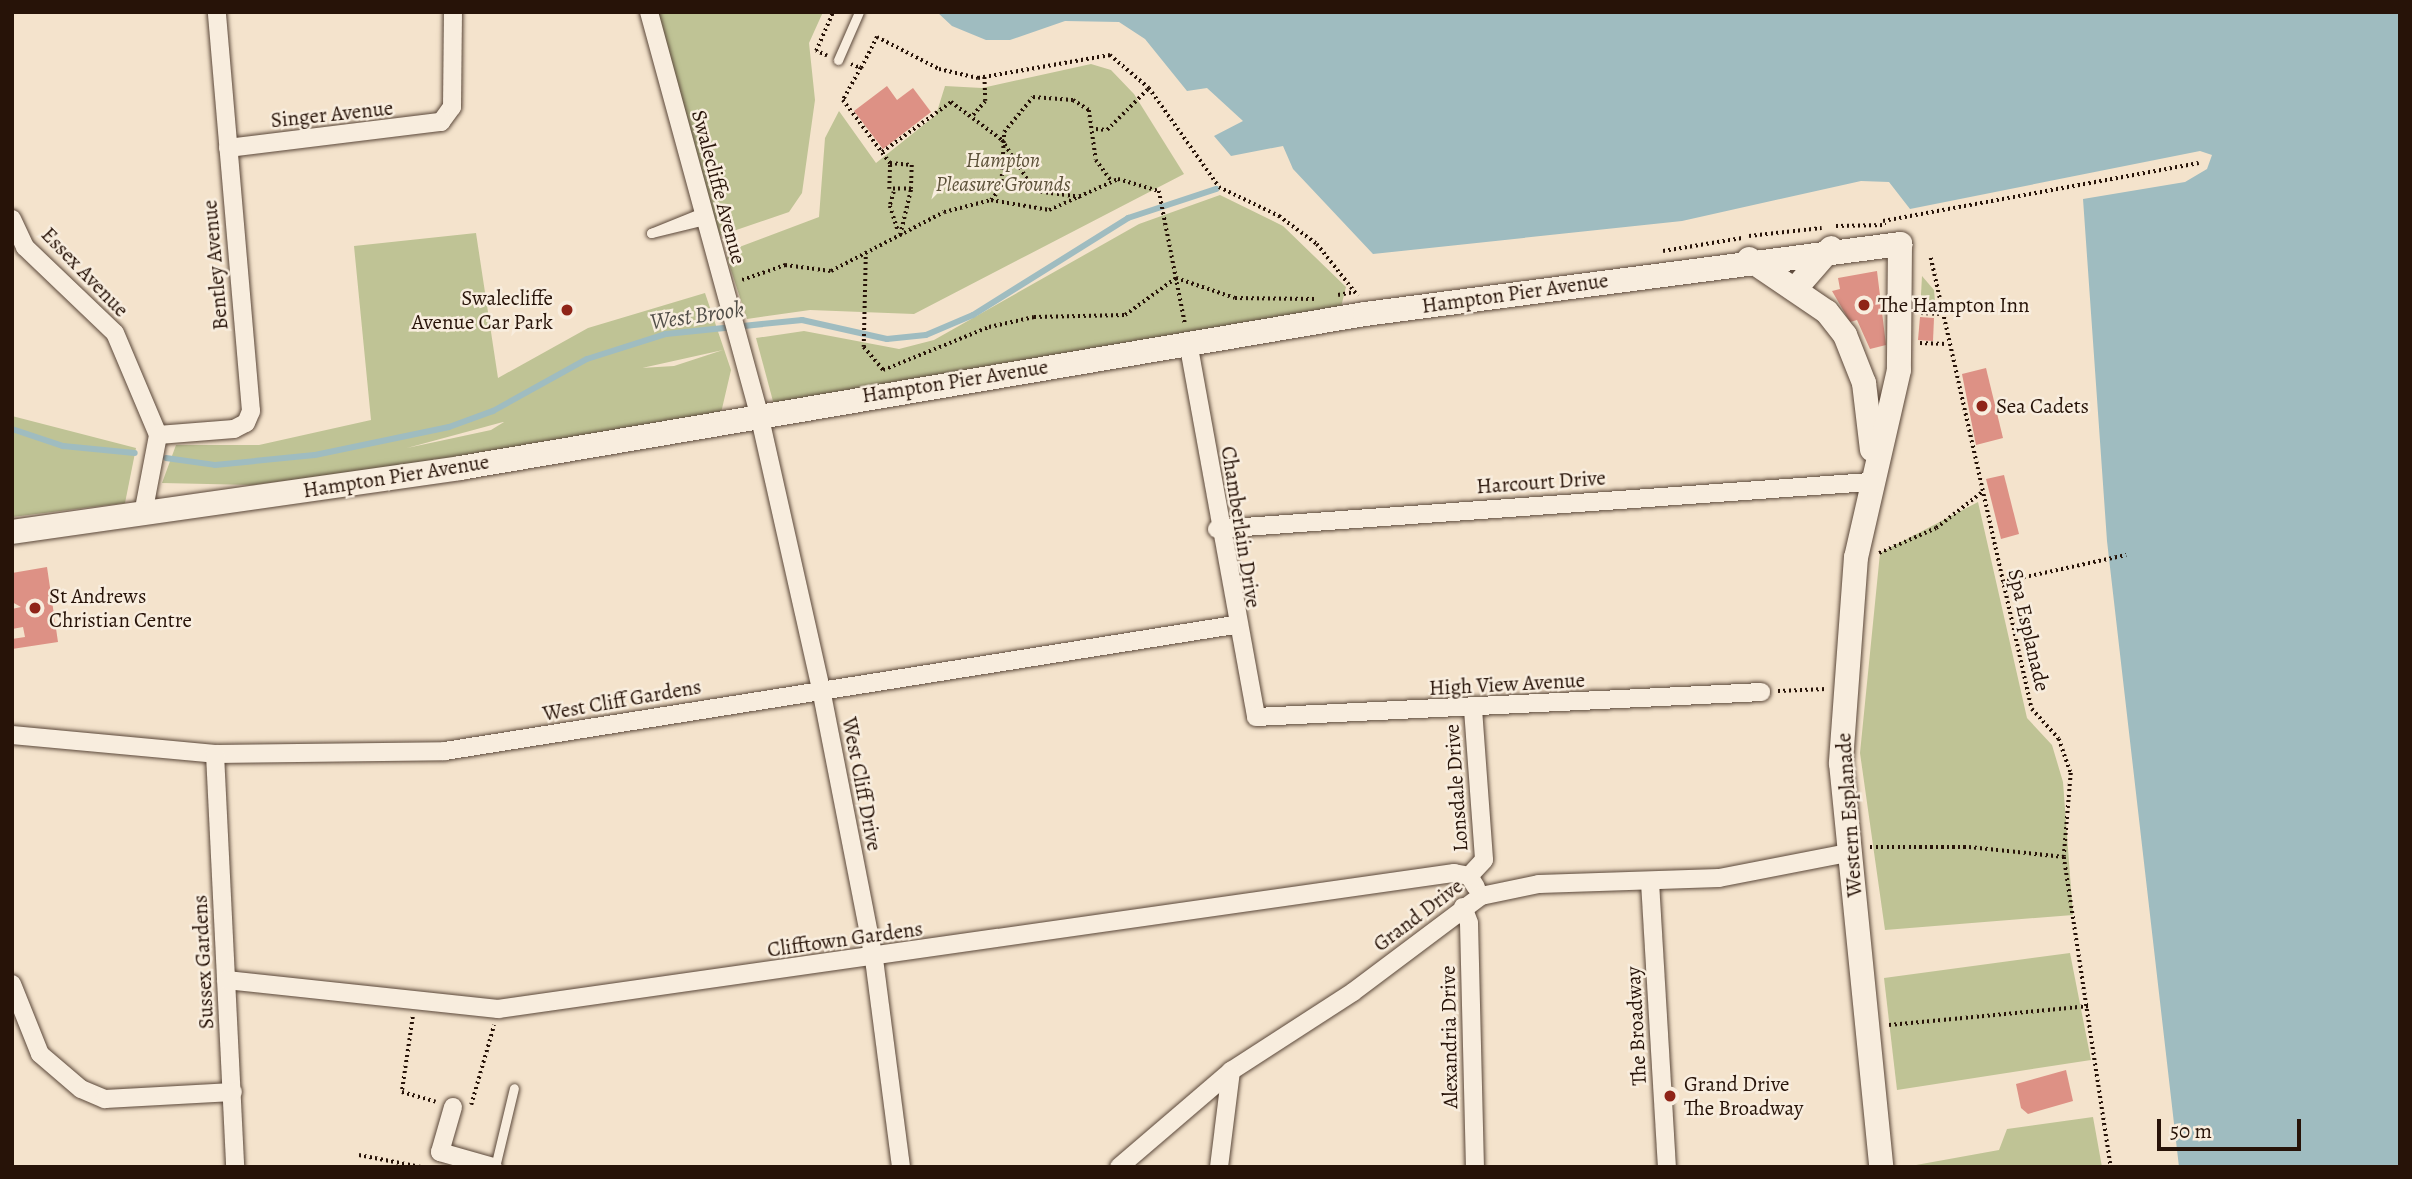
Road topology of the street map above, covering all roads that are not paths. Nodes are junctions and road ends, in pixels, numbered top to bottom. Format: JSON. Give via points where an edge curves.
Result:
{"nodes":[{"id":1,"x":217,"y":12,"type":"edge"},
{"id":2,"x":453,"y":12,"type":"edge"},
{"id":3,"x":649,"y":12,"type":"edge"},
{"id":4,"x":859,"y":12,"type":"edge"},
{"id":5,"x":838,"y":60,"type":"road end"},
{"id":6,"x":228,"y":148,"type":"junction"},
{"id":7,"x":704,"y":216,"type":"junction"},
{"id":8,"x":12,"y":219,"type":"edge"},
{"id":9,"x":1900,"y":244,"type":"joint"},
{"id":10,"x":19,"y":245,"type":"edge"},
{"id":11,"x":1831,"y":248,"type":"junction"},
{"id":12,"x":1749,"y":259,"type":"junction"},
{"id":13,"x":1796,"y":288,"type":"junction"},
{"id":14,"x":1188,"y":342,"type":"junction"},
{"id":15,"x":1899,"y":370,"type":"junction"},
{"id":16,"x":1860,"y":374,"type":"junction"},
{"id":17,"x":760,"y":414,"type":"junction"},
{"id":18,"x":158,"y":435,"type":"junction"},
{"id":19,"x":1871,"y":473,"type":"junction"},
{"id":20,"x":143,"y":514,"type":"junction"},
{"id":21,"x":1217,"y":529,"type":"junction"},
{"id":22,"x":12,"y":532,"type":"edge"},
{"id":23,"x":1234,"y":625,"type":"junction"},
{"id":24,"x":821,"y":689,"type":"junction"},
{"id":25,"x":1761,"y":692,"type":"road end"},
{"id":26,"x":1473,"y":709,"type":"junction"},
{"id":27,"x":1255,"y":717,"type":"joint"},
{"id":28,"x":12,"y":735,"type":"edge"},
{"id":29,"x":215,"y":754,"type":"junction"},
{"id":30,"x":1848,"y":853,"type":"junction"},
{"id":31,"x":1469,"y":876,"type":"junction"},
{"id":32,"x":1650,"y":882,"type":"junction"},
{"id":33,"x":1481,"y":895,"type":"junction"},
{"id":34,"x":1462,"y":907,"type":"junction"},
{"id":35,"x":874,"y":959,"type":"junction"},
{"id":36,"x":226,"y":980,"type":"junction"},
{"id":37,"x":12,"y":984,"type":"edge"},
{"id":38,"x":1231,"y":1071,"type":"junction"},
{"id":39,"x":514,"y":1088,"type":"dead end"},
{"id":40,"x":233,"y":1092,"type":"junction"},
{"id":41,"x":453,"y":1107,"type":"road end"},
{"id":42,"x":235,"y":1167,"type":"edge"},
{"id":43,"x":494,"y":1167,"type":"edge"},
{"id":44,"x":901,"y":1167,"type":"edge"},
{"id":45,"x":1119,"y":1167,"type":"edge"},
{"id":46,"x":1219,"y":1167,"type":"edge"},
{"id":47,"x":1475,"y":1167,"type":"edge"},
{"id":48,"x":1667,"y":1167,"type":"edge"},
{"id":49,"x":1881,"y":1167,"type":"edge"}],
"edges":[{"from":1,"to":6,"type":"street","name":"Bentley Avenue"},
{"from":2,"to":6,"type":"street","name":"Singer Avenue","via":[[452,107],[440,122]]},
{"from":3,"to":7,"type":"street","name":"Swalecliffe Avenue"},
{"from":4,"to":5,"type":"lane"},
{"from":6,"to":18,"type":"street","name":"Bentley Avenue","via":[[251,411],[246,423],[234,429]]},
{"from":7,"to":7,"type":"lane","via":[[650,233]]},
{"from":7,"to":17,"type":"street","name":"Swalecliffe Avenue"},
{"from":8,"to":10,"type":"street","name":"Essex Avenue"},
{"from":9,"to":11,"type":"street","name":"Hampton Pier Avenue"},
{"from":9,"to":15,"type":"street","name":"Western Esplanade"},
{"from":10,"to":18,"type":"street","name":"Essex Avenue","via":[[115,333]]},
{"from":11,"to":12,"type":"street","name":"Hampton Pier Avenue"},
{"from":11,"to":13,"type":"street"},
{"from":12,"to":13,"type":"street","name":"Western Esplanade"},
{"from":12,"to":14,"type":"street","name":"Hampton Pier Avenue"},
{"from":13,"to":16,"type":"street","name":"Western Esplanade","via":[[1845,335]]},
{"from":14,"to":17,"type":"street","name":"Hampton Pier Avenue"},
{"from":14,"to":21,"type":"street","name":"Chamberlain Drive"},
{"from":15,"to":16,"type":"street","via":[[1878,377]]},
{"from":15,"to":19,"type":"street","name":"Western Esplanade"},
{"from":16,"to":19,"type":"street","name":"Western Esplanade"},
{"from":17,"to":20,"type":"street","name":"Hampton Pier Avenue","via":[[460,468]]},
{"from":17,"to":24,"type":"street","name":"West Cliff Drive"},
{"from":18,"to":20,"type":"street"},
{"from":19,"to":21,"type":"street","name":"Harcourt Drive"},
{"from":19,"to":30,"type":"street","name":"Western Esplanade","via":[[1856,556],[1844,688],[1840,762]]},
{"from":20,"to":22,"type":"street","name":"Hampton Pier Avenue"},
{"from":21,"to":23,"type":"street","name":"Chamberlain Drive"},
{"from":23,"to":24,"type":"street","name":"West Cliff Gardens"},
{"from":23,"to":27,"type":"street","name":"Chamberlain Drive"},
{"from":24,"to":29,"type":"street","name":"West Cliff Gardens","via":[[445,751]]},
{"from":24,"to":35,"type":"street","name":"West Cliff Drive"},
{"from":25,"to":26,"type":"street","name":"High View Avenue"},
{"from":26,"to":27,"type":"street","name":"High View Avenue"},
{"from":26,"to":31,"type":"street","name":"Lonsdale Drive","via":[[1484,860]]},
{"from":28,"to":29,"type":"street","name":"West Cliff Gardens"},
{"from":29,"to":36,"type":"street","name":"Sussex Gardens"},
{"from":30,"to":32,"type":"street","name":"Grand Drive","via":[[1719,878]]},
{"from":30,"to":49,"type":"street","name":"Western Esplanade"},
{"from":31,"to":33,"type":"street","name":"Lonsdale Drive"},
{"from":31,"to":35,"type":"street","name":"Clifftown Gardens","via":[[1454,873]]},
{"from":32,"to":33,"type":"street","name":"Grand Drive","via":[[1539,884]]},
{"from":32,"to":48,"type":"street","name":"The Broadway"},
{"from":33,"to":34,"type":"street","name":"Grand Drive"},
{"from":34,"to":38,"type":"street","name":"Grand Drive","via":[[1353,992]]},
{"from":34,"to":47,"type":"street","name":"Alexandria Drive","via":[[1469,923]]},
{"from":35,"to":36,"type":"street","name":"Clifftown Gardens","via":[[498,1009]]},
{"from":35,"to":44,"type":"street","name":"West Cliff Drive"},
{"from":36,"to":40,"type":"street","name":"Sussex Gardens"},
{"from":37,"to":40,"type":"street","via":[[40,1054],[81,1089],[105,1099]]},
{"from":38,"to":45,"type":"street","name":"Grand Drive"},
{"from":38,"to":46,"type":"street"},
{"from":39,"to":43,"type":"lane"},
{"from":40,"to":42,"type":"street","name":"Sussex Gardens"},
{"from":41,"to":43,"type":"street","via":[[440,1152]]}]}
